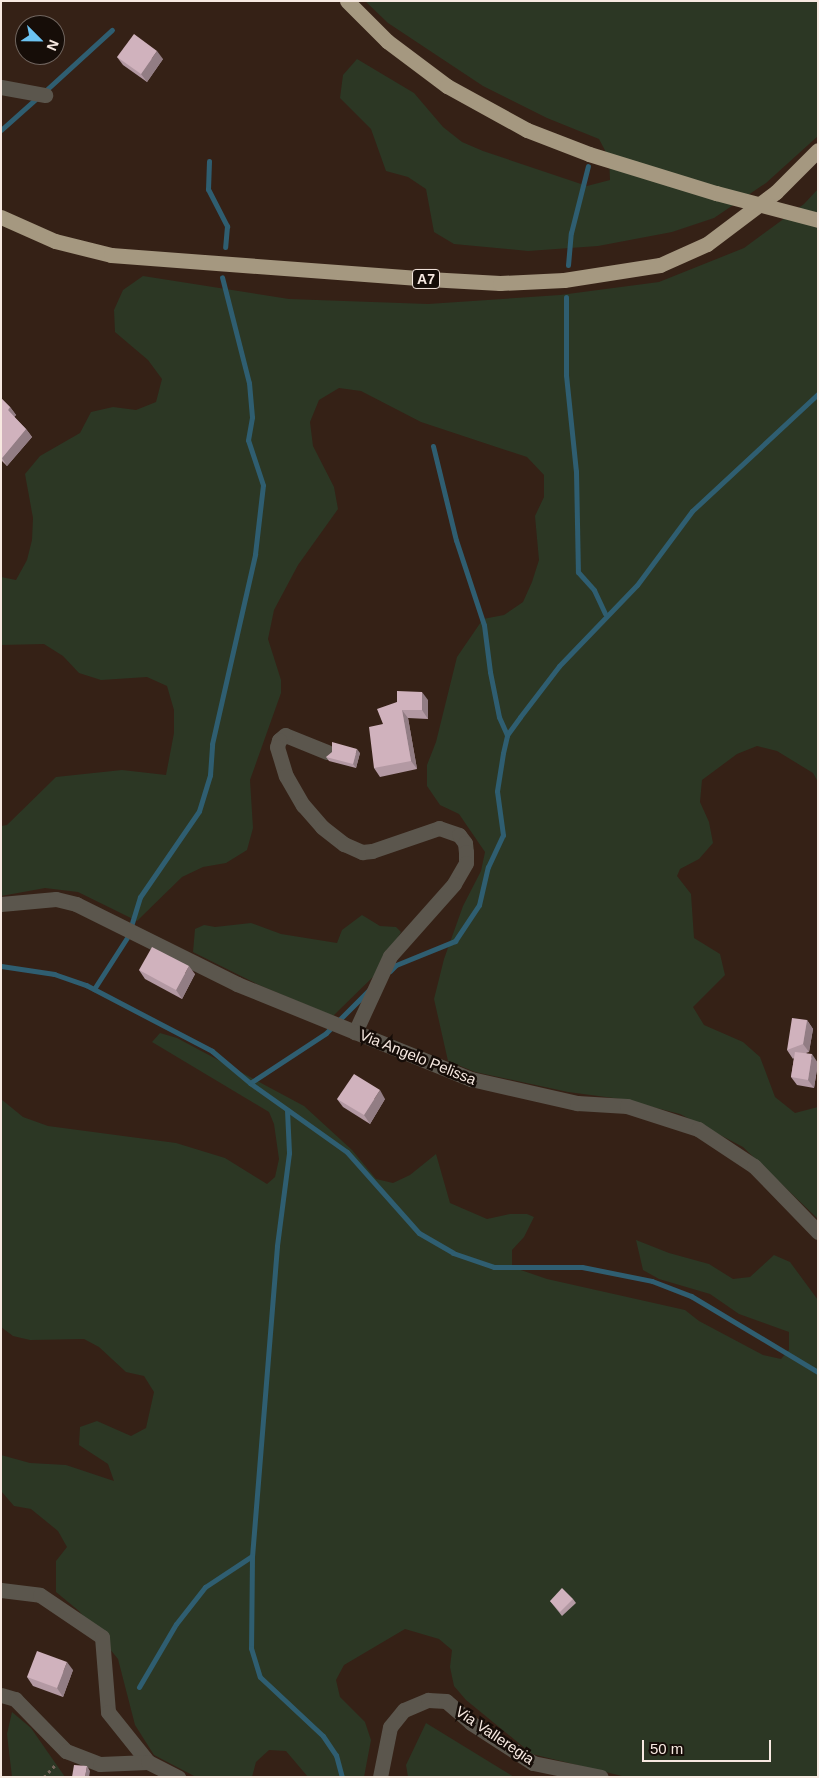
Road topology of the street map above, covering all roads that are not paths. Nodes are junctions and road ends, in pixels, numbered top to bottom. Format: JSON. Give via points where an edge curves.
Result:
{"nodes":[{"id":1,"x":347,"y":1,"type":"edge"},
{"id":2,"x":1,"y":87,"type":"edge"},
{"id":3,"x":44,"y":95,"type":"dead end"},
{"id":4,"x":818,"y":150,"type":"edge"},
{"id":5,"x":1,"y":217,"type":"edge"},
{"id":6,"x":818,"y":220,"type":"edge"},
{"id":7,"x":327,"y":752,"type":"dead end"},
{"id":8,"x":1,"y":904,"type":"edge"},
{"id":9,"x":355,"y":1032,"type":"junction"},
{"id":10,"x":818,"y":1232,"type":"edge"},
{"id":11,"x":1,"y":1590,"type":"edge"},
{"id":12,"x":1,"y":1695,"type":"edge"},
{"id":13,"x":148,"y":1762,"type":"junction"},
{"id":14,"x":178,"y":1777,"type":"edge"},
{"id":15,"x":380,"y":1777,"type":"edge"},
{"id":16,"x":601,"y":1777,"type":"edge"}],
"edges":[{"from":1,"to":6,"type":"highway","bridge":true,"via":[[387,41],[447,86],[527,130],[590,154],[716,193]]},
{"from":2,"to":3,"type":"street"},
{"from":4,"to":5,"type":"highway","number":"A7","via":[[776,192],[707,244],[660,265],[564,280],[500,283],[111,256],[55,241]]},
{"from":7,"to":9,"type":"street","via":[[286,735],[278,740],[286,776],[303,805],[322,827],[344,844],[362,852],[372,851],[439,828],[449,829],[465,843],[463,871],[394,949]]},
{"from":8,"to":9,"type":"street","name":"Via Angelo Pelissa","via":[[56,899],[76,904],[237,984]]},
{"from":9,"to":10,"type":"street","name":"Via Angelo Pelissa","via":[[497,1087],[577,1103],[628,1106],[698,1129],[754,1166]]},
{"from":11,"to":13,"type":"street","via":[[40,1595],[102,1637],[108,1712]]},
{"from":12,"to":13,"type":"street","via":[[15,1700],[66,1751],[100,1764]]},
{"from":13,"to":14,"type":"street"},
{"from":15,"to":16,"type":"street","name":"Via Valleregia","via":[[390,1727],[404,1710],[428,1700],[446,1701],[471,1723],[533,1763]]}]}
